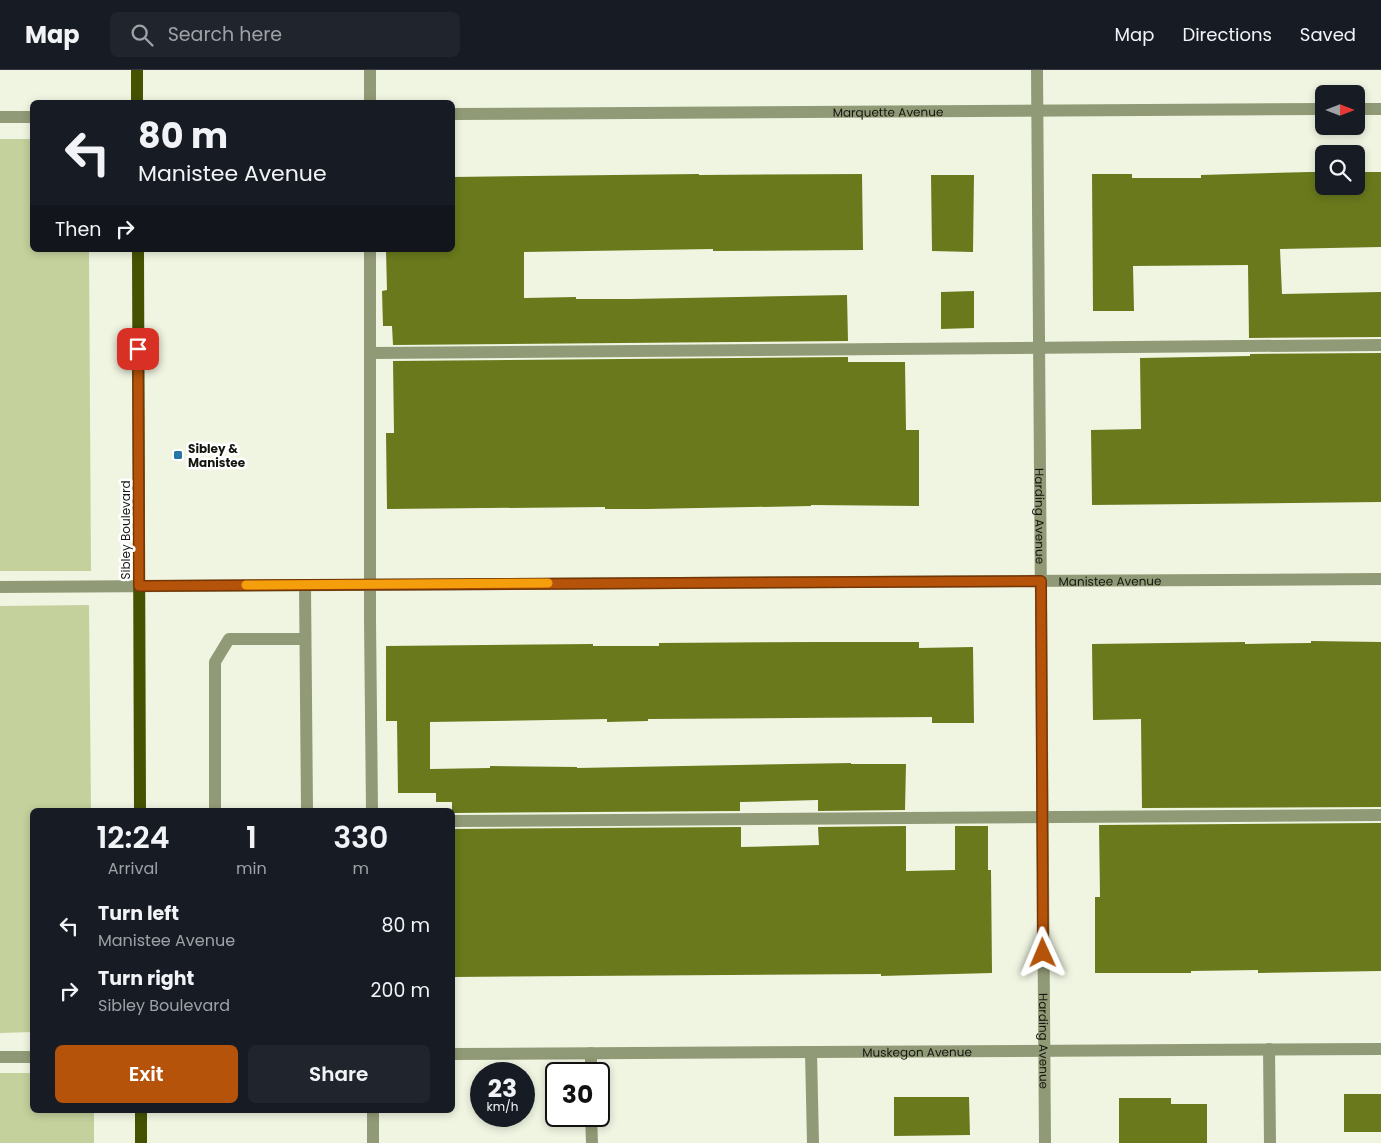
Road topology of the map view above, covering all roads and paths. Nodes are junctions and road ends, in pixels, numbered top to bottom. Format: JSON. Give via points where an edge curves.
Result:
{"nodes":[{"id":1,"x":137,"y":70,"type":"edge"},
{"id":2,"x":370,"y":70,"type":"edge"},
{"id":3,"x":1037,"y":70,"type":"edge"},
{"id":4,"x":137,"y":100,"type":"edge"},
{"id":5,"x":370,"y":100,"type":"edge"},
{"id":6,"x":1365,"y":109,"type":"edge"},
{"id":7,"x":1381,"y":109,"type":"edge"},
{"id":8,"x":1315,"y":110,"type":"edge"},
{"id":9,"x":1037,"y":111,"type":"junction"},
{"id":10,"x":455,"y":114,"type":"edge"},
{"id":11,"x":0,"y":117,"type":"edge"},
{"id":12,"x":30,"y":117,"type":"edge"},
{"id":13,"x":138,"y":252,"type":"edge"},
{"id":14,"x":370,"y":252,"type":"edge"},
{"id":15,"x":1381,"y":344,"type":"edge"},
{"id":16,"x":1039,"y":348,"type":"junction"},
{"id":17,"x":371,"y":354,"type":"junction"},
{"id":18,"x":1381,"y":579,"type":"edge"},
{"id":19,"x":1041,"y":581,"type":"junction"},
{"id":20,"x":370,"y":584,"type":"junction"},
{"id":21,"x":305,"y":585,"type":"junction"},
{"id":22,"x":139,"y":586,"type":"junction"},
{"id":23,"x":0,"y":587,"type":"edge"},
{"id":24,"x":305,"y":639,"type":"junction"},
{"id":25,"x":140,"y":808,"type":"edge"},
{"id":26,"x":215,"y":808,"type":"edge"},
{"id":27,"x":307,"y":808,"type":"edge"},
{"id":28,"x":372,"y":808,"type":"edge"},
{"id":29,"x":1381,"y":815,"type":"edge"},
{"id":30,"x":1042,"y":817,"type":"junction"},
{"id":31,"x":455,"y":821,"type":"edge"},
{"id":32,"x":1269,"y":1049,"type":"junction"},
{"id":33,"x":1381,"y":1049,"type":"edge"},
{"id":34,"x":1044,"y":1051,"type":"junction"},
{"id":35,"x":812,"y":1052,"type":"junction"},
{"id":36,"x":591,"y":1053,"type":"junction"},
{"id":37,"x":455,"y":1054,"type":"edge"},
{"id":38,"x":0,"y":1057,"type":"edge"},
{"id":39,"x":30,"y":1057,"type":"edge"},
{"id":40,"x":591,"y":1062,"type":"edge"},
{"id":41,"x":141,"y":1113,"type":"edge"},
{"id":42,"x":373,"y":1113,"type":"edge"},
{"id":43,"x":592,"y":1127,"type":"edge"},
{"id":44,"x":141,"y":1143,"type":"edge"},
{"id":45,"x":373,"y":1143,"type":"edge"},
{"id":46,"x":592,"y":1143,"type":"edge"},
{"id":47,"x":813,"y":1143,"type":"edge"},
{"id":48,"x":1045,"y":1143,"type":"edge"},
{"id":49,"x":1270,"y":1143,"type":"edge"}],
"edges":[{"from":1,"to":4,"type":"main road"},
{"from":2,"to":5,"type":"street"},
{"from":3,"to":9,"type":"street","name":"Harding Avenue"},
{"from":6,"to":7,"type":"street"},
{"from":8,"to":9,"type":"street","name":"Marquette Avenue"},
{"from":9,"to":10,"type":"street","name":"Marquette Avenue"},
{"from":9,"to":16,"type":"street","name":"Harding Avenue"},
{"from":11,"to":12,"type":"street"},
{"from":13,"to":22,"type":"main road","name":"Sibley Boulevard"},
{"from":14,"to":17,"type":"street"},
{"from":15,"to":16,"type":"street"},
{"from":16,"to":17,"type":"street"},
{"from":16,"to":19,"type":"street","name":"Harding Avenue"},
{"from":17,"to":20,"type":"street"},
{"from":18,"to":19,"type":"street","name":"Manistee Avenue"},
{"from":19,"to":20,"type":"street","name":"Manistee Avenue"},
{"from":19,"to":30,"type":"street","name":"Harding Avenue"},
{"from":20,"to":21,"type":"street","name":"Manistee Avenue"},
{"from":20,"to":28,"type":"street"},
{"from":21,"to":22,"type":"street","name":"Manistee Avenue"},
{"from":21,"to":24,"type":"street"},
{"from":22,"to":23,"type":"street","name":"Manistee Avenue"},
{"from":22,"to":25,"type":"main road","name":"Sibley Boulevard"},
{"from":24,"to":26,"type":"street","via":[[229,639],[215,662]]},
{"from":24,"to":27,"type":"street"},
{"from":29,"to":30,"type":"street"},
{"from":30,"to":31,"type":"street"},
{"from":30,"to":34,"type":"street","name":"Harding Avenue"},
{"from":32,"to":33,"type":"street","name":"Muskegon Avenue"},
{"from":32,"to":34,"type":"street","name":"Muskegon Avenue"},
{"from":32,"to":49,"type":"street"},
{"from":34,"to":35,"type":"street","name":"Muskegon Avenue"},
{"from":34,"to":48,"type":"street","name":"Harding Avenue"},
{"from":35,"to":36,"type":"street","name":"Muskegon Avenue"},
{"from":35,"to":47,"type":"street"},
{"from":36,"to":37,"type":"street","name":"Muskegon Avenue"},
{"from":36,"to":40,"type":"street"},
{"from":38,"to":39,"type":"street"},
{"from":41,"to":44,"type":"main road"},
{"from":42,"to":45,"type":"street"},
{"from":43,"to":46,"type":"street"}]}
